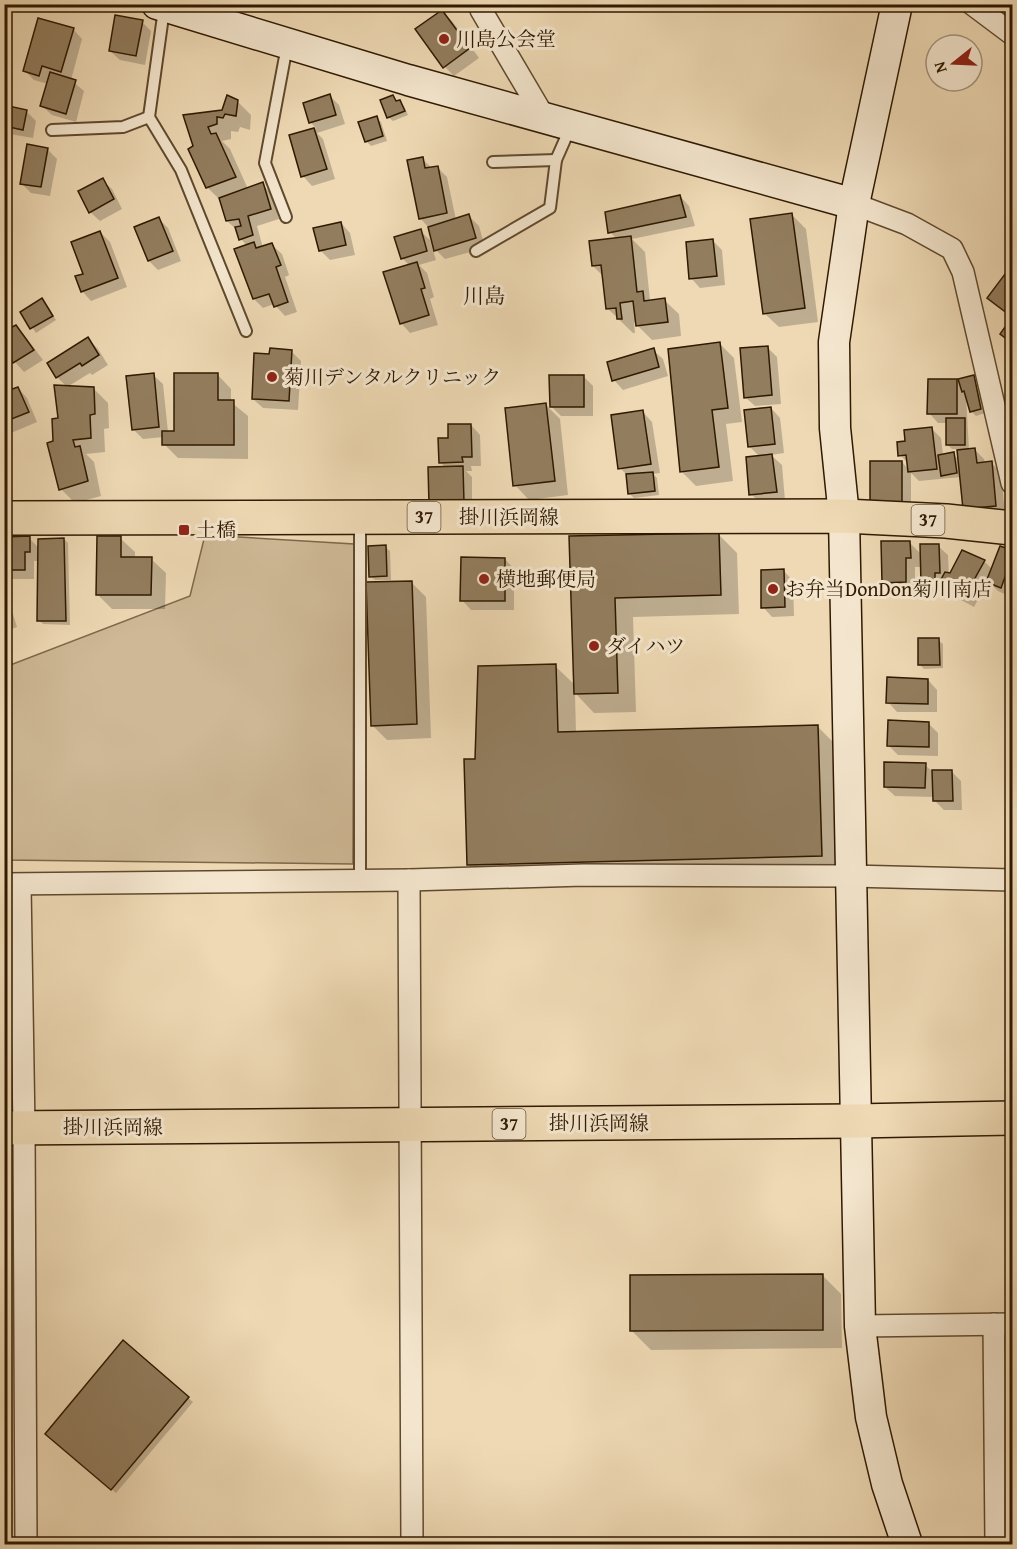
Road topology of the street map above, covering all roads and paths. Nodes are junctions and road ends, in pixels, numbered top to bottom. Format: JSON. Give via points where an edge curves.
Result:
{"nodes":[{"id":1,"x":483,"y":4,"type":"edge"},
{"id":2,"x":897,"y":4,"type":"edge"},
{"id":3,"x":972,"y":4,"type":"edge"},
{"id":4,"x":161,"y":6,"type":"edge"},
{"id":5,"x":1012,"y":34,"type":"edge"},
{"id":6,"x":287,"y":43,"type":"junction"},
{"id":7,"x":149,"y":117,"type":"junction"},
{"id":8,"x":558,"y":122,"type":"junction"},
{"id":9,"x":52,"y":130,"type":"dead end"},
{"id":10,"x":556,"y":160,"type":"junction"},
{"id":11,"x":493,"y":162,"type":"dead end"},
{"id":12,"x":854,"y":204,"type":"junction"},
{"id":13,"x":286,"y":217,"type":"dead end"},
{"id":14,"x":476,"y":251,"type":"dead end"},
{"id":15,"x":246,"y":331,"type":"dead end"},
{"id":16,"x":1012,"y":483,"type":"edge"},
{"id":17,"x":844,"y":516,"type":"junction"},
{"id":18,"x":360,"y":517,"type":"junction"},
{"id":19,"x":4,"y":518,"type":"edge"},
{"id":20,"x":1012,"y":528,"type":"edge"},
{"id":21,"x":852,"y":876,"type":"junction"},
{"id":22,"x":409,"y":880,"type":"junction"},
{"id":23,"x":1012,"y":880,"type":"edge"},
{"id":24,"x":360,"y":881,"type":"junction"},
{"id":25,"x":12,"y":885,"type":"edge"},
{"id":26,"x":1012,"y":1118,"type":"edge"},
{"id":27,"x":855,"y":1121,"type":"junction"},
{"id":28,"x":411,"y":1125,"type":"junction"},
{"id":29,"x":14,"y":1128,"type":"edge"},
{"id":30,"x":1003,"y":1324,"type":"edge"},
{"id":31,"x":860,"y":1326,"type":"junction"},
{"id":32,"x":26,"y":1545,"type":"edge"},
{"id":33,"x":412,"y":1545,"type":"edge"},
{"id":34,"x":907,"y":1545,"type":"edge"},
{"id":35,"x":996,"y":1545,"type":"edge"}],
"edges":[{"from":1,"to":8,"type":"street","via":[[481,10]]},
{"from":2,"to":12,"type":"street"},
{"from":3,"to":5,"type":"street"},
{"from":4,"to":6,"type":"street"},
{"from":4,"to":7,"type":"lane"},
{"from":6,"to":8,"type":"street"},
{"from":6,"to":13,"type":"lane","via":[[265,163]]},
{"from":7,"to":9,"type":"lane","via":[[123,127]]},
{"from":7,"to":15,"type":"lane","via":[[181,171]]},
{"from":8,"to":10,"type":"lane"},
{"from":8,"to":12,"type":"street"},
{"from":10,"to":11,"type":"lane"},
{"from":10,"to":14,"type":"lane","via":[[550,208]]},
{"from":12,"to":16,"type":"street","via":[[907,224],[952,249],[963,272]]},
{"from":12,"to":17,"type":"street","via":[[834,342],[835,428]]},
{"from":17,"to":18,"type":"main road","name":"掛川浜岡線","number":"37"},
{"from":17,"to":20,"type":"main road","name":"掛川浜岡線","number":"37"},
{"from":17,"to":21,"type":"street"},
{"from":18,"to":19,"type":"main road","name":"掛川浜岡線","number":"37"},
{"from":18,"to":24,"type":"lane"},
{"from":21,"to":22,"type":"street","via":[[584,875]]},
{"from":21,"to":23,"type":"street"},
{"from":21,"to":27,"type":"street"},
{"from":22,"to":24,"type":"street"},
{"from":22,"to":28,"type":"street"},
{"from":24,"to":25,"type":"street"},
{"from":25,"to":29,"type":"street"},
{"from":26,"to":27,"type":"main road","name":"掛川浜岡線","number":"37"},
{"from":27,"to":28,"type":"main road","name":"掛川浜岡線","number":"37"},
{"from":27,"to":31,"type":"street"},
{"from":28,"to":29,"type":"main road","name":"掛川浜岡線","number":"37"},
{"from":28,"to":33,"type":"street"},
{"from":29,"to":32,"type":"street"},
{"from":30,"to":31,"type":"street"},
{"from":30,"to":35,"type":"street"},
{"from":31,"to":34,"type":"street","via":[[871,1417]]}]}
